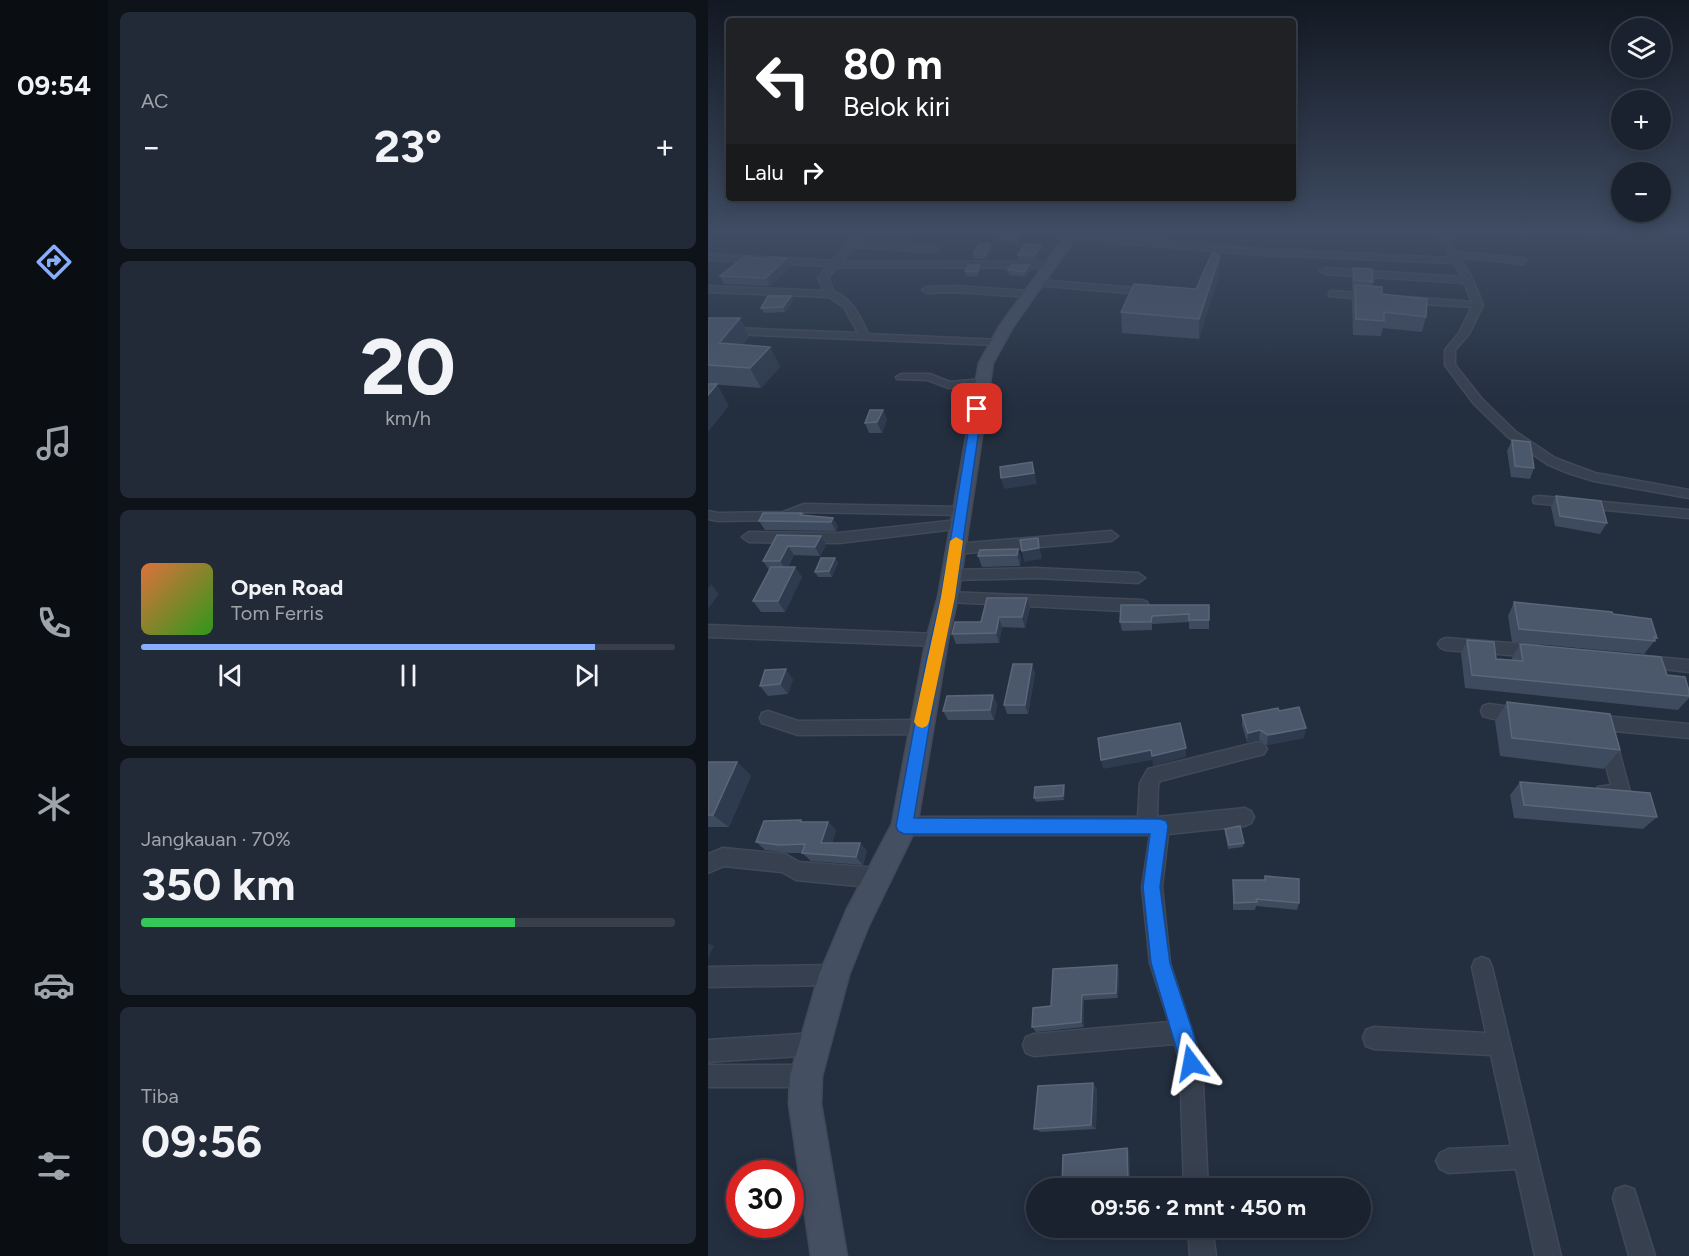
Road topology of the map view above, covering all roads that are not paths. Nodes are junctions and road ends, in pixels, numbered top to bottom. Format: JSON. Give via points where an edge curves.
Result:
{"nodes":[{"id":1,"x":708,"y":289,"type":"edge"},
{"id":2,"x":828,"y":289,"type":"edge"},
{"id":3,"x":958,"y":289,"type":"edge"},
{"id":4,"x":1034,"y":289,"type":"edge"},
{"id":5,"x":1116,"y":289,"type":"edge"},
{"id":6,"x":1471,"y":289,"type":"edge"},
{"id":7,"x":927,"y":290,"type":"dead end"},
{"id":8,"x":1161,"y":293,"type":"edge"},
{"id":9,"x":830,"y":294,"type":"junction"},
{"id":10,"x":1332,"y":294,"type":"dead end"},
{"id":11,"x":1478,"y":305,"type":"junction"},
{"id":12,"x":708,"y":330,"type":"edge"},
{"id":13,"x":864,"y":335,"type":"junction"},
{"id":14,"x":997,"y":342,"type":"junction"},
{"id":15,"x":901,"y":377,"type":"dead end"},
{"id":16,"x":982,"y":382,"type":"junction"},
{"id":17,"x":1689,"y":494,"type":"edge"},
{"id":18,"x":1539,"y":500,"type":"dead end"},
{"id":19,"x":1689,"y":514,"type":"edge"},
{"id":20,"x":708,"y":515,"type":"edge"},
{"id":21,"x":960,"y":518,"type":"junction"},
{"id":22,"x":1111,"y":536,"type":"dead end"},
{"id":23,"x":749,"y":537,"type":"dead end"},
{"id":24,"x":956,"y":549,"type":"junction"},
{"id":25,"x":1138,"y":578,"type":"dead end"},
{"id":26,"x":950,"y":586,"type":"junction"},
{"id":27,"x":1151,"y":606,"type":"edge"},
{"id":28,"x":708,"y":631,"type":"edge"},
{"id":29,"x":938,"y":640,"type":"junction"},
{"id":30,"x":1446,"y":644,"type":"dead end"},
{"id":31,"x":1552,"y":652,"type":"edge"},
{"id":32,"x":1632,"y":660,"type":"edge"},
{"id":33,"x":1689,"y":666,"type":"edge"},
{"id":34,"x":1489,"y":711,"type":"dead end"},
{"id":35,"x":1534,"y":716,"type":"edge"},
{"id":36,"x":768,"y":718,"type":"dead end"},
{"id":37,"x":1581,"y":721,"type":"edge"},
{"id":38,"x":1604,"y":723,"type":"junction"},
{"id":39,"x":921,"y":727,"type":"junction"},
{"id":40,"x":1689,"y":731,"type":"edge"},
{"id":41,"x":1258,"y":749,"type":"dead end"},
{"id":42,"x":1584,"y":791,"type":"edge"},
{"id":43,"x":1245,"y":817,"type":"dead end"},
{"id":44,"x":904,"y":826,"type":"junction"},
{"id":45,"x":1154,"y":826,"type":"junction"},
{"id":46,"x":708,"y":864,"type":"edge"},
{"id":47,"x":879,"y":878,"type":"junction"},
{"id":48,"x":1482,"y":967,"type":"dead end"},
{"id":49,"x":834,"y":975,"type":"junction"},
{"id":50,"x":708,"y":976,"type":"edge"},
{"id":51,"x":1183,"y":1032,"type":"junction"},
{"id":52,"x":1374,"y":1038,"type":"dead end"},
{"id":53,"x":814,"y":1044,"type":"junction"},
{"id":54,"x":1034,"y":1045,"type":"dead end"},
{"id":55,"x":1500,"y":1045,"type":"junction"},
{"id":56,"x":708,"y":1051,"type":"edge"},
{"id":57,"x":708,"y":1076,"type":"edge"},
{"id":58,"x":806,"y":1076,"type":"junction"},
{"id":59,"x":1525,"y":1157,"type":"junction"},
{"id":60,"x":1448,"y":1161,"type":"dead end"},
{"id":61,"x":1196,"y":1178,"type":"edge"},
{"id":62,"x":1625,"y":1198,"type":"dead end"},
{"id":63,"x":1201,"y":1238,"type":"edge"},
{"id":64,"x":829,"y":1256,"type":"edge"},
{"id":65,"x":1203,"y":1256,"type":"edge"},
{"id":66,"x":1548,"y":1256,"type":"edge"},
{"id":67,"x":1642,"y":1256,"type":"edge"}],
"edges":[{"from":1,"to":9,"type":"street"},
{"from":2,"to":9,"type":"street"},
{"from":3,"to":7,"type":"street"},
{"from":4,"to":14,"type":"main road"},
{"from":5,"to":8,"type":"street"},
{"from":6,"to":11,"type":"street"},
{"from":9,"to":13,"type":"street","via":[[850,309]]},
{"from":10,"to":11,"type":"street"},
{"from":11,"to":17,"type":"street","via":[[1464,334],[1450,350],[1450,364],[1495,418],[1541,457],[1570,471]]},
{"from":12,"to":13,"type":"street"},
{"from":13,"to":14,"type":"street"},
{"from":14,"to":16,"type":"main road"},
{"from":15,"to":16,"type":"street","via":[[930,377],[949,384]]},
{"from":16,"to":21,"type":"main road"},
{"from":18,"to":19,"type":"street"},
{"from":20,"to":21,"type":"street","via":[[784,516],[804,508]]},
{"from":21,"to":23,"type":"street","via":[[839,538]]},
{"from":21,"to":24,"type":"main road"},
{"from":22,"to":24,"type":"street"},
{"from":24,"to":26,"type":"main road"},
{"from":25,"to":26,"type":"street","via":[[1036,573]]},
{"from":26,"to":27,"type":"street"},
{"from":26,"to":29,"type":"main road"},
{"from":28,"to":29,"type":"street"},
{"from":29,"to":39,"type":"main road"},
{"from":30,"to":31,"type":"street"},
{"from":32,"to":33,"type":"street"},
{"from":34,"to":35,"type":"street"},
{"from":36,"to":39,"type":"street","via":[[798,728]]},
{"from":37,"to":38,"type":"street"},
{"from":38,"to":40,"type":"street"},
{"from":38,"to":42,"type":"street","via":[[1622,792]]},
{"from":39,"to":44,"type":"main road"},
{"from":41,"to":45,"type":"street","via":[[1154,775],[1149,783]]},
{"from":43,"to":45,"type":"street"},
{"from":44,"to":45,"type":"street"},
{"from":44,"to":47,"type":"main road"},
{"from":45,"to":51,"type":"street","via":[[1152,887],[1160,963]]},
{"from":46,"to":47,"type":"street","via":[[723,857],[785,863],[796,871]]},
{"from":47,"to":49,"type":"main road"},
{"from":48,"to":55,"type":"street"},
{"from":49,"to":50,"type":"street"},
{"from":49,"to":53,"type":"main road"},
{"from":51,"to":54,"type":"street"},
{"from":51,"to":61,"type":"street","via":[[1191,1063]]},
{"from":52,"to":55,"type":"street"},
{"from":53,"to":56,"type":"street"},
{"from":53,"to":58,"type":"main road"},
{"from":55,"to":59,"type":"street"},
{"from":57,"to":58,"type":"street"},
{"from":58,"to":64,"type":"main road","via":[[805,1104]]},
{"from":59,"to":60,"type":"street"},
{"from":59,"to":66,"type":"street"},
{"from":62,"to":67,"type":"street"},
{"from":63,"to":65,"type":"street"}]}
